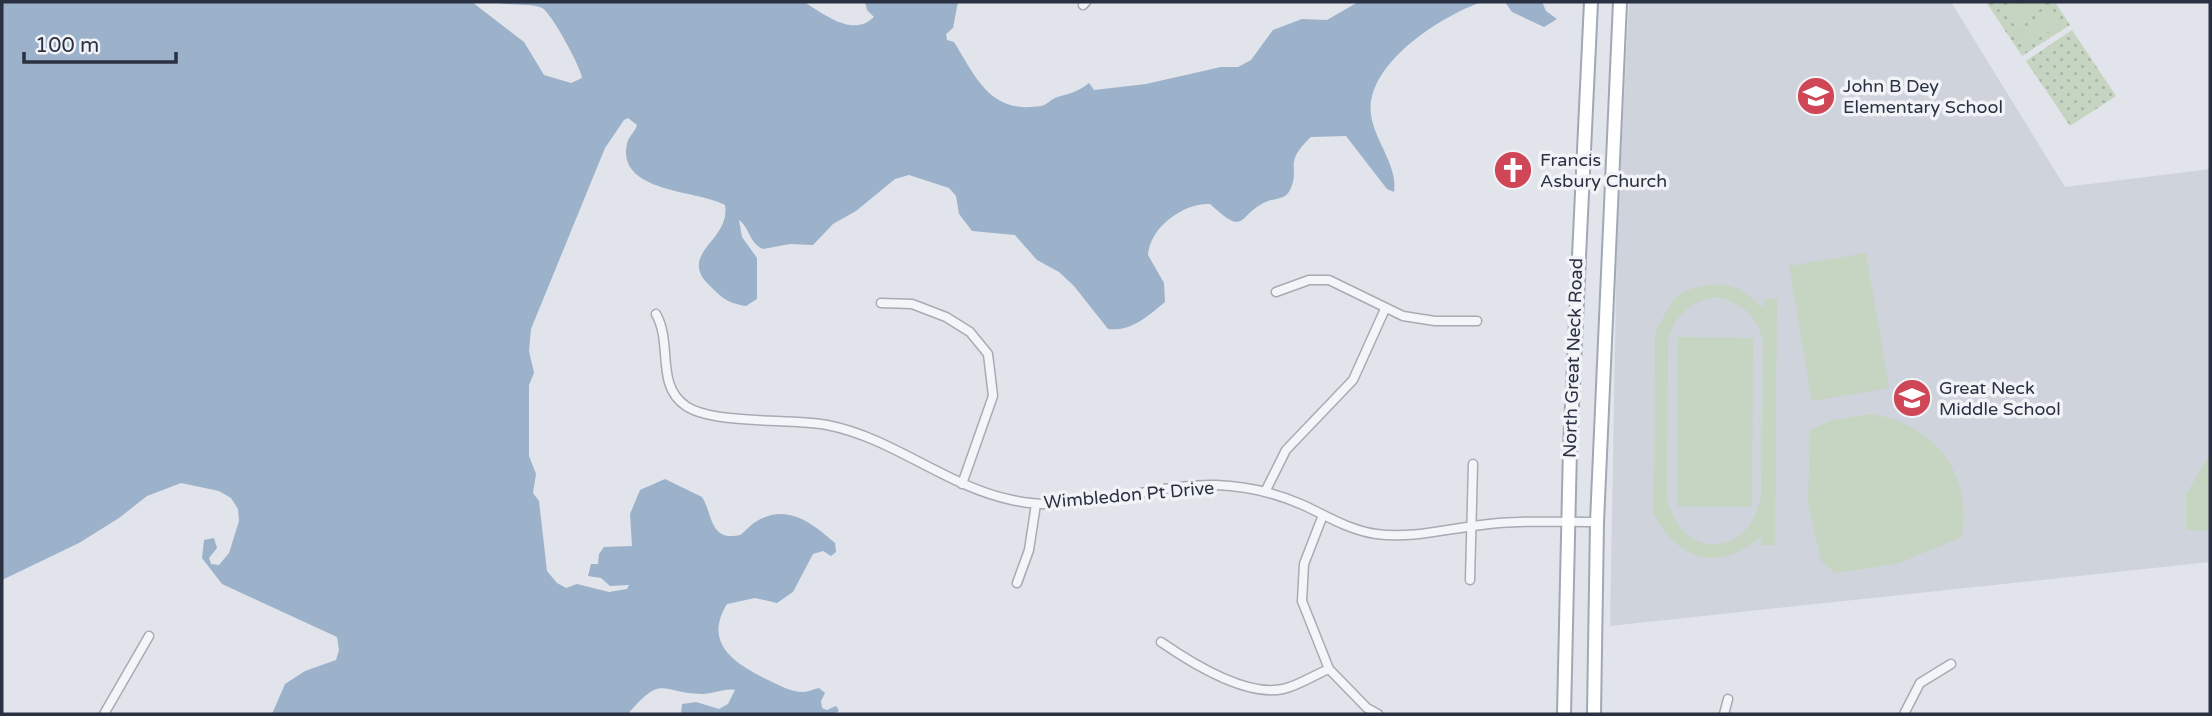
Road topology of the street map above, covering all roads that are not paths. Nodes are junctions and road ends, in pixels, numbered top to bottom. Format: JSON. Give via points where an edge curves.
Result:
{"nodes":[{"id":1,"x":1591,"y":2,"type":"edge"},
{"id":2,"x":1620,"y":2,"type":"edge"},
{"id":3,"x":1276,"y":292,"type":"dead end"},
{"id":4,"x":881,"y":303,"type":"dead end"},
{"id":5,"x":1385,"y":309,"type":"junction"},
{"id":6,"x":656,"y":314,"type":"dead end"},
{"id":7,"x":1477,"y":321,"type":"dead end"},
{"id":8,"x":1473,"y":464,"type":"dead end"},
{"id":9,"x":962,"y":484,"type":"junction"},
{"id":10,"x":1265,"y":492,"type":"junction"},
{"id":11,"x":1036,"y":504,"type":"junction"},
{"id":12,"x":1322,"y":515,"type":"junction"},
{"id":13,"x":1567,"y":522,"type":"junction"},
{"id":14,"x":1597,"y":522,"type":"junction"},
{"id":15,"x":1471,"y":526,"type":"junction"},
{"id":16,"x":1470,"y":580,"type":"dead end"},
{"id":17,"x":1017,"y":583,"type":"dead end"},
{"id":18,"x":149,"y":636,"type":"dead end"},
{"id":19,"x":1161,"y":642,"type":"dead end"},
{"id":20,"x":1951,"y":664,"type":"dead end"},
{"id":21,"x":1329,"y":669,"type":"junction"},
{"id":22,"x":1728,"y":699,"type":"dead end"},
{"id":23,"x":104,"y":714,"type":"edge"},
{"id":24,"x":1378,"y":714,"type":"edge"},
{"id":25,"x":1563,"y":714,"type":"edge"},
{"id":26,"x":1594,"y":714,"type":"edge"},
{"id":27,"x":1724,"y":714,"type":"edge"},
{"id":28,"x":1904,"y":714,"type":"edge"}],
"edges":[{"from":1,"to":13,"type":"main road","name":"North Great Neck Road"},
{"from":2,"to":14,"type":"main road","name":"North Great Neck Road"},
{"from":3,"to":5,"type":"street","via":[[1309,280],[1329,280]]},
{"from":4,"to":9,"type":"street","via":[[912,304],[946,317],[970,332],[988,354],[993,396]]},
{"from":5,"to":7,"type":"street","via":[[1424,320]]},
{"from":5,"to":10,"type":"street","via":[[1353,380],[1286,450]]},
{"from":6,"to":9,"type":"street","name":"Wimbledon Pt Drive","via":[[665,338],[670,386],[688,407],[708,415],[815,423],[853,431],[891,445]]},
{"from":8,"to":15,"type":"street"},
{"from":9,"to":11,"type":"street","name":"Wimbledon Pt Drive"},
{"from":10,"to":11,"type":"street","name":"Wimbledon Pt Drive","via":[[1198,485],[1096,502]]},
{"from":10,"to":12,"type":"street","name":"Wimbledon Pt Drive"},
{"from":11,"to":17,"type":"street","via":[[1029,550]]},
{"from":12,"to":15,"type":"street","name":"Wimbledon Pt Drive","via":[[1359,530],[1395,535]]},
{"from":12,"to":21,"type":"street","via":[[1304,564],[1302,601]]},
{"from":13,"to":14,"type":"street","name":"Wimbledon Pt Drive"},
{"from":13,"to":15,"type":"street","name":"Wimbledon Pt Drive"},
{"from":13,"to":25,"type":"main road","name":"North Great Neck Road"},
{"from":14,"to":26,"type":"main road","name":"North Great Neck Road"},
{"from":15,"to":16,"type":"street"},
{"from":18,"to":23,"type":"street"},
{"from":19,"to":21,"type":"street","via":[[1193,665],[1254,688],[1282,690]]},
{"from":20,"to":28,"type":"street","via":[[1920,683]]},
{"from":21,"to":24,"type":"street"},
{"from":22,"to":27,"type":"street"}]}
